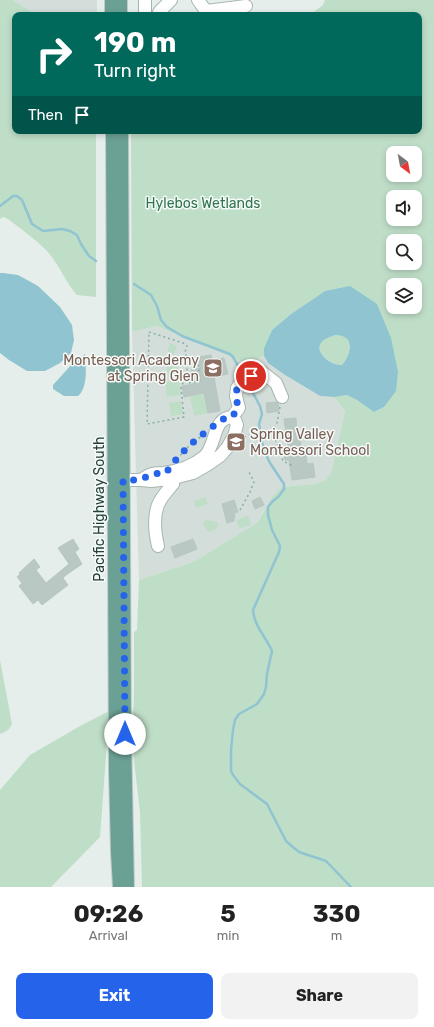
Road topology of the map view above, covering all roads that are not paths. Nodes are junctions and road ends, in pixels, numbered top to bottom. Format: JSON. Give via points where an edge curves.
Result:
{"nodes":[{"id":1,"x":111,"y":0,"type":"edge"},
{"id":2,"x":121,"y":0,"type":"edge"},
{"id":3,"x":145,"y":0,"type":"edge"},
{"id":4,"x":171,"y":0,"type":"edge"},
{"id":5,"x":198,"y":0,"type":"edge"},
{"id":6,"x":246,"y":6,"type":"dead end"},
{"id":7,"x":111,"y":12,"type":"edge"},
{"id":8,"x":121,"y":12,"type":"edge"},
{"id":9,"x":145,"y":12,"type":"edge"},
{"id":10,"x":160,"y":12,"type":"edge"},
{"id":11,"x":112,"y":134,"type":"edge"},
{"id":12,"x":122,"y":134,"type":"edge"},
{"id":13,"x":282,"y":397,"type":"road end"},
{"id":14,"x":232,"y":417,"type":"junction"},
{"id":15,"x":168,"y":476,"type":"junction"},
{"id":16,"x":123,"y":480,"type":"junction"},
{"id":17,"x":158,"y":546,"type":"dead end"},
{"id":18,"x":118,"y":887,"type":"edge"},
{"id":19,"x":128,"y":887,"type":"edge"}],
"edges":[{"from":1,"to":7,"type":"main road"},
{"from":2,"to":8,"type":"main road"},
{"from":3,"to":9,"type":"lane"},
{"from":4,"to":10,"type":"lane"},
{"from":5,"to":6,"type":"lane","via":[[206,11]]},
{"from":11,"to":18,"type":"main road","name":"Pacific Highway South","via":[[110,458]]},
{"from":12,"to":16,"type":"main road","name":"Pacific Highway South"},
{"from":13,"to":14,"type":"lane","via":[[276,383],[262,372],[256,372],[237,388],[238,408]]},
{"from":14,"to":15,"type":"lane","via":[[226,417],[218,425],[208,453],[199,461]]},
{"from":14,"to":15,"type":"lane","via":[[237,425],[234,436],[220,456],[193,473]]},
{"from":15,"to":16,"type":"lane","via":[[152,481]]},
{"from":15,"to":17,"type":"lane","via":[[173,484],[158,504],[155,519]]},
{"from":16,"to":19,"type":"main road","name":"Pacific Highway South"}]}
